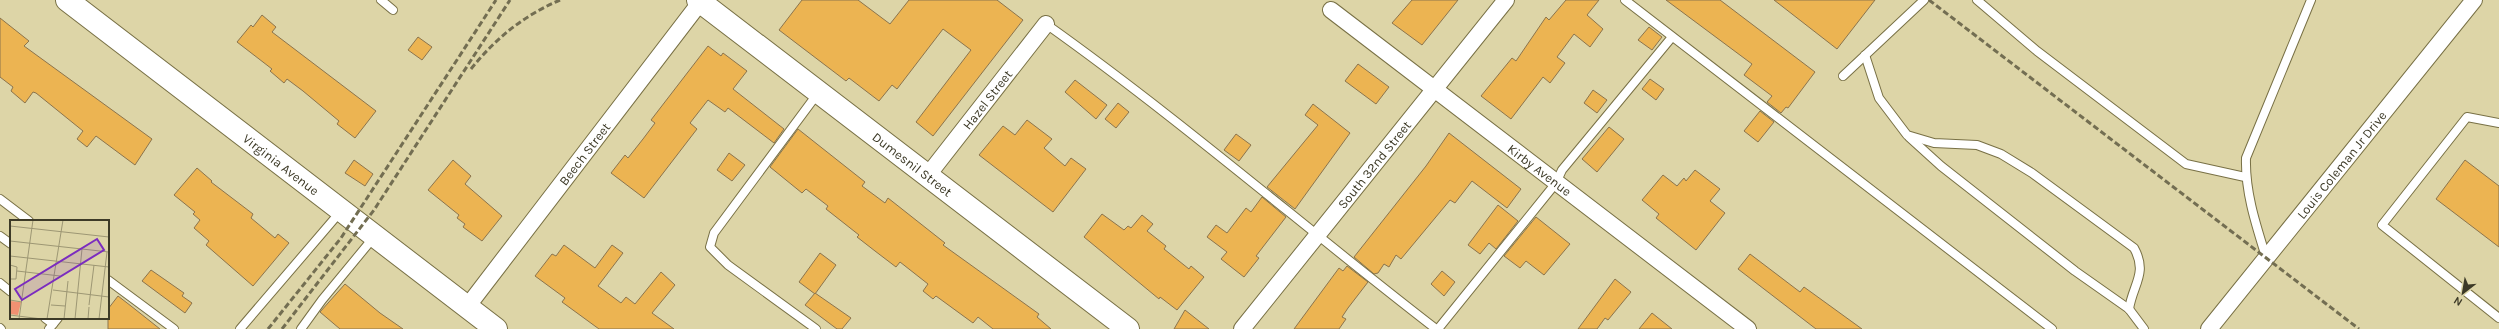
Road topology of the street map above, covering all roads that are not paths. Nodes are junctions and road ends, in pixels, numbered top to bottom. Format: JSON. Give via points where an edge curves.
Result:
{"nodes":[{"id":1,"x":67,"y":0,"type":"edge"},
{"id":2,"x":381,"y":0,"type":"edge"},
{"id":3,"x":1506,"y":0,"type":"edge"},
{"id":4,"x":1625,"y":0,"type":"edge"},
{"id":5,"x":1924,"y":0,"type":"edge"},
{"id":6,"x":1977,"y":0,"type":"edge"},
{"id":7,"x":2311,"y":0,"type":"edge"},
{"id":8,"x":2474,"y":0,"type":"edge"},
{"id":9,"x":700,"y":1,"type":"edge"},
{"id":10,"x":393,"y":10,"type":"dead end"},
{"id":11,"x":1331,"y":10,"type":"dead end"},
{"id":12,"x":1046,"y":24,"type":"joint"},
{"id":13,"x":1672,"y":37,"type":"junction"},
{"id":14,"x":1865,"y":55,"type":"junction"},
{"id":15,"x":1843,"y":76,"type":"dead end"},
{"id":16,"x":1434,"y":90,"type":"junction"},
{"id":17,"x":819,"y":92,"type":"junction"},
{"id":18,"x":2499,"y":123,"type":"edge"},
{"id":19,"x":1907,"y":135,"type":"junction"},
{"id":20,"x":928,"y":175,"type":"junction"},
{"id":21,"x":2245,"y":177,"type":"junction"},
{"id":22,"x":1556,"y":183,"type":"junction"},
{"id":23,"x":0,"y":199,"type":"edge"},
{"id":24,"x":342,"y":210,"type":"junction"},
{"id":25,"x":28,"y":220,"type":"edge"},
{"id":26,"x":1317,"y":235,"type":"junction"},
{"id":27,"x":0,"y":236,"type":"edge"},
{"id":28,"x":375,"y":236,"type":"junction"},
{"id":29,"x":10,"y":243,"type":"edge"},
{"id":30,"x":2266,"y":258,"type":"junction"},
{"id":31,"x":109,"y":281,"type":"edge"},
{"id":32,"x":0,"y":283,"type":"edge"},
{"id":33,"x":10,"y":291,"type":"edge"},
{"id":34,"x":467,"y":307,"type":"junction"},
{"id":35,"x":2129,"y":309,"type":"junction"},
{"id":36,"x":2499,"y":318,"type":"edge"},
{"id":37,"x":174,"y":329,"type":"edge"},
{"id":38,"x":240,"y":329,"type":"edge"},
{"id":39,"x":301,"y":329,"type":"edge"},
{"id":40,"x":496,"y":329,"type":"edge"},
{"id":41,"x":816,"y":329,"type":"edge"},
{"id":42,"x":1128,"y":329,"type":"edge"},
{"id":43,"x":1242,"y":329,"type":"edge"},
{"id":44,"x":1437,"y":329,"type":"edge"},
{"id":45,"x":1748,"y":329,"type":"edge"},
{"id":46,"x":2052,"y":329,"type":"edge"},
{"id":47,"x":2144,"y":329,"type":"edge"},
{"id":48,"x":2208,"y":329,"type":"edge"}],
"edges":[{"from":1,"to":24,"type":"main road","name":"Virginia Avenue"},
{"from":2,"to":10,"type":"lane"},
{"from":3,"to":16,"type":"street","name":"South 32nd Street"},
{"from":4,"to":13,"type":"lane"},
{"from":5,"to":14,"type":"lane"},
{"from":6,"to":21,"type":"lane","via":[[2037,51],[2186,164]]},
{"from":7,"to":21,"type":"lane","via":[[2246,158]]},
{"from":8,"to":30,"type":"street","name":"Louis Coleman Jr Drive"},
{"from":9,"to":17,"type":"main road","name":"Dumesnil Street"},
{"from":9,"to":34,"type":"street","name":"Beech Street"},
{"from":11,"to":16,"type":"street","name":"Kirby Avenue"},
{"from":12,"to":20,"type":"street","name":"Hazel Street"},
{"from":12,"to":26,"type":"lane","via":[[1122,78]]},
{"from":13,"to":22,"type":"lane","via":[[1562,170]]},
{"from":13,"to":46,"type":"lane"},
{"from":14,"to":15,"type":"lane"},
{"from":14,"to":19,"type":"lane","via":[[1879,98]]},
{"from":16,"to":22,"type":"street","name":"Kirby Avenue"},
{"from":16,"to":26,"type":"street","name":"South 32nd Street"},
{"from":17,"to":20,"type":"main road","name":"Dumesnil Street"},
{"from":17,"to":41,"type":"lane","via":[[714,233],[710,247],[728,265]]},
{"from":18,"to":36,"type":"lane","via":[[2468,117],[2382,225]]},
{"from":19,"to":35,"type":"lane","via":[[1941,166],[2075,271]]},
{"from":19,"to":35,"type":"lane","via":[[1934,143],[1977,145],[2000,154],[2032,173],[2134,248],[2141,261],[2140,276],[2132,292]]},
{"from":20,"to":42,"type":"main road","name":"Dumesnil Street"},
{"from":21,"to":30,"type":"lane"},
{"from":22,"to":44,"type":"lane"},
{"from":22,"to":45,"type":"street","name":"Kirby Avenue"},
{"from":23,"to":25,"type":"lane"},
{"from":24,"to":28,"type":"main road","name":"Virginia Avenue"},
{"from":24,"to":38,"type":"lane"},
{"from":26,"to":43,"type":"street","name":"South 32nd Street"},
{"from":26,"to":44,"type":"lane","via":[[1338,254]]},
{"from":27,"to":29,"type":"lane"},
{"from":28,"to":34,"type":"main road","name":"Virginia Avenue"},
{"from":28,"to":39,"type":"lane"},
{"from":30,"to":48,"type":"street","name":"Louis Coleman Jr Drive"},
{"from":31,"to":37,"type":"lane"},
{"from":32,"to":33,"type":"lane"},
{"from":34,"to":40,"type":"main road","name":"Virginia Avenue"},
{"from":35,"to":47,"type":"lane"}]}
